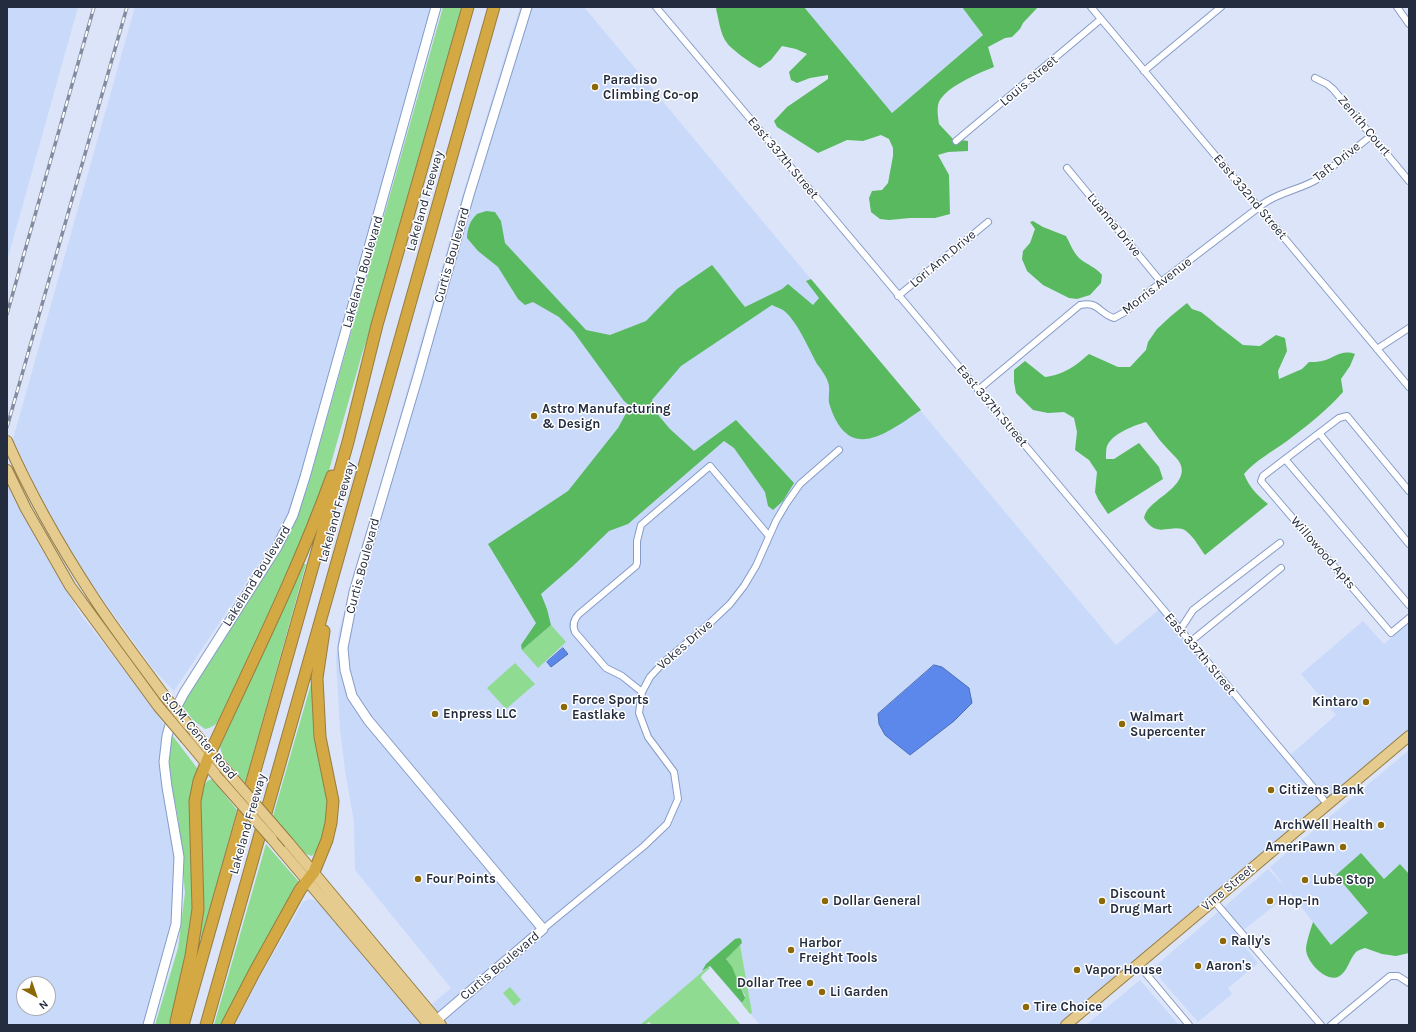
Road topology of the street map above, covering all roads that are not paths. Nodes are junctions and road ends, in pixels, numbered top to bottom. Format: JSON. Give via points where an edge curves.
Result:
{"nodes":[{"id":1,"x":436,"y":7,"type":"edge"},
{"id":2,"x":468,"y":7,"type":"edge"},
{"id":3,"x":494,"y":7,"type":"edge"},
{"id":4,"x":527,"y":7,"type":"edge"},
{"id":5,"x":656,"y":7,"type":"edge"},
{"id":6,"x":1221,"y":7,"type":"edge"},
{"id":7,"x":1397,"y":7,"type":"edge"},
{"id":8,"x":1095,"y":8,"type":"edge"},
{"id":9,"x":1101,"y":20,"type":"junction"},
{"id":10,"x":1409,"y":24,"type":"edge"},
{"id":11,"x":1144,"y":71,"type":"junction"},
{"id":12,"x":1315,"y":78,"type":"dead end"},
{"id":13,"x":1372,"y":135,"type":"junction"},
{"id":14,"x":956,"y":142,"type":"dead end"},
{"id":15,"x":1068,"y":168,"type":"dead end"},
{"id":16,"x":1409,"y":181,"type":"edge"},
{"id":17,"x":1259,"y":207,"type":"junction"},
{"id":18,"x":988,"y":222,"type":"dead end"},
{"id":19,"x":1161,"y":282,"type":"junction"},
{"id":20,"x":898,"y":296,"type":"junction"},
{"id":21,"x":1409,"y":328,"type":"edge"},
{"id":22,"x":1377,"y":349,"type":"junction"},
{"id":23,"x":1409,"y":387,"type":"edge"},
{"id":24,"x":978,"y":390,"type":"junction"},
{"id":25,"x":1318,"y":433,"type":"junction"},
{"id":26,"x":7,"y":441,"type":"edge"},
{"id":27,"x":348,"y":442,"type":"junction"},
{"id":28,"x":839,"y":450,"type":"dead end"},
{"id":29,"x":1285,"y":459,"type":"junction"},
{"id":30,"x":7,"y":470,"type":"edge"},
{"id":31,"x":1409,"y":491,"type":"edge"},
{"id":32,"x":769,"y":536,"type":"junction"},
{"id":33,"x":1280,"y":543,"type":"dead end"},
{"id":34,"x":1409,"y":544,"type":"edge"},
{"id":35,"x":1281,"y":568,"type":"dead end"},
{"id":36,"x":328,"y":594,"type":"junction"},
{"id":37,"x":1409,"y":605,"type":"edge"},
{"id":38,"x":1409,"y":618,"type":"edge"},
{"id":39,"x":1180,"y":630,"type":"junction"},
{"id":40,"x":1190,"y":642,"type":"junction"},
{"id":41,"x":642,"y":692,"type":"junction"},
{"id":42,"x":1409,"y":736,"type":"edge"},
{"id":43,"x":211,"y":751,"type":"junction"},
{"id":44,"x":206,"y":763,"type":"junction"},
{"id":45,"x":1328,"y":805,"type":"junction"},
{"id":46,"x":311,"y":876,"type":"junction"},
{"id":47,"x":1214,"y":900,"type":"junction"},
{"id":48,"x":543,"y":929,"type":"junction"},
{"id":49,"x":1138,"y":964,"type":"junction"},
{"id":50,"x":1409,"y":983,"type":"edge"},
{"id":51,"x":1072,"y":1023,"type":"edge"},
{"id":52,"x":434,"y":1024,"type":"edge"},
{"id":53,"x":148,"y":1025,"type":"edge"},
{"id":54,"x":176,"y":1025,"type":"edge"},
{"id":55,"x":183,"y":1025,"type":"edge"},
{"id":56,"x":206,"y":1025,"type":"edge"},
{"id":57,"x":227,"y":1025,"type":"edge"},
{"id":58,"x":1189,"y":1025,"type":"edge"},
{"id":59,"x":1321,"y":1025,"type":"edge"},
{"id":60,"x":1331,"y":1025,"type":"edge"}],
"edges":[{"from":1,"to":53,"type":"street","name":"Lakeland Boulevard","via":[[293,515],[277,546],[173,714],[164,762],[179,857],[176,924]]},
{"from":2,"to":27,"type":"highway","name":"Lakeland Freeway","via":[[377,325]]},
{"from":3,"to":36,"type":"highway","name":"Lakeland Freeway"},
{"from":4,"to":48,"type":"street","name":"Curtis Boulevard","via":[[469,195],[354,592],[342,648],[352,696],[368,720]]},
{"from":5,"to":20,"type":"street","name":"East 337th Street"},
{"from":6,"to":11,"type":"street"},
{"from":7,"to":10,"type":"street"},
{"from":8,"to":9,"type":"street","name":"East 332nd Street"},
{"from":9,"to":11,"type":"street","name":"East 332nd Street"},
{"from":9,"to":14,"type":"street","name":"Louis Street"},
{"from":11,"to":17,"type":"street","name":"East 332nd Street"},
{"from":12,"to":13,"type":"street","name":"Zenith Court","via":[[1333,89]]},
{"from":13,"to":16,"type":"street","name":"Zenith Court"},
{"from":13,"to":17,"type":"street","name":"Taft Drive","via":[[1316,180],[1279,194]]},
{"from":15,"to":19,"type":"street","name":"Luanna Drive"},
{"from":17,"to":19,"type":"street","name":"Morris Avenue"},
{"from":17,"to":22,"type":"street","name":"East 332nd Street"},
{"from":18,"to":20,"type":"street","name":"Lori Ann Drive"},
{"from":19,"to":24,"type":"street","name":"Morris Avenue","via":[[1114,318],[1089,303],[1080,305]]},
{"from":20,"to":24,"type":"street","name":"East 337th Street"},
{"from":21,"to":22,"type":"street"},
{"from":22,"to":23,"type":"street","name":"East 332nd Street"},
{"from":24,"to":39,"type":"street","name":"East 337th Street"},
{"from":25,"to":29,"type":"street","name":"Willowood Apts"},
{"from":25,"to":31,"type":"street","name":"Willowood Apts","via":[[1339,418],[1347,416]]},
{"from":25,"to":34,"type":"street"},
{"from":26,"to":43,"type":"main road","name":"S.O.M. Center Road","bridge":true,"via":[[23,476],[92,595],[163,694]]},
{"from":27,"to":43,"type":"highway","via":[[297,565]]},
{"from":27,"to":55,"type":"highway","name":"Lakeland Freeway"},
{"from":28,"to":32,"type":"street","name":"Vokes Drive","via":[[800,484]]},
{"from":29,"to":37,"type":"street"},
{"from":29,"to":38,"type":"street","name":"Willowood Apts","via":[[1263,476],[1261,481],[1391,633]]},
{"from":30,"to":44,"type":"main road","name":"S.O.M. Center Road","bridge":true,"via":[[70,586],[158,706]]},
{"from":32,"to":41,"type":"street","name":"Vokes Drive","via":[[756,566],[730,604],[662,663]]},
{"from":32,"to":41,"type":"street","via":[[710,466],[641,525],[638,533],[636,566],[579,614],[573,627],[574,632],[606,668],[622,676]]},
{"from":33,"to":39,"type":"street","via":[[1193,610]]},
{"from":35,"to":40,"type":"street"},
{"from":36,"to":46,"type":"highway","via":[[318,678],[320,737],[331,788],[332,814],[327,840]]},
{"from":36,"to":56,"type":"highway","name":"Lakeland Freeway"},
{"from":39,"to":40,"type":"street","name":"East 337th Street"},
{"from":40,"to":45,"type":"street","name":"East 337th Street"},
{"from":41,"to":48,"type":"street","name":"Vokes Drive","via":[[639,713],[648,737],[674,772],[678,799],[667,824]]},
{"from":42,"to":45,"type":"main road","name":"Vine Street"},
{"from":43,"to":44,"type":"highway"},
{"from":43,"to":46,"type":"main road","name":"S.O.M. Center Road","bridge":true,"via":[[289,843]]},
{"from":44,"to":46,"type":"main road","name":"S.O.M. Center Road","bridge":true,"via":[[286,855]]},
{"from":44,"to":54,"type":"highway","via":[[195,801],[198,909]]},
{"from":45,"to":47,"type":"main road","name":"Vine Street"},
{"from":46,"to":52,"type":"main road","name":"S.O.M. Center Road"},
{"from":46,"to":57,"type":"highway","via":[[300,890],[265,952]]},
{"from":47,"to":49,"type":"main road","name":"Vine Street"},
{"from":47,"to":59,"type":"street"},
{"from":48,"to":52,"type":"street","name":"Curtis Boulevard"},
{"from":49,"to":51,"type":"main road","name":"Vine Street"},
{"from":49,"to":58,"type":"street"},
{"from":50,"to":60,"type":"street","via":[[1398,976],[1390,976]]}]}
